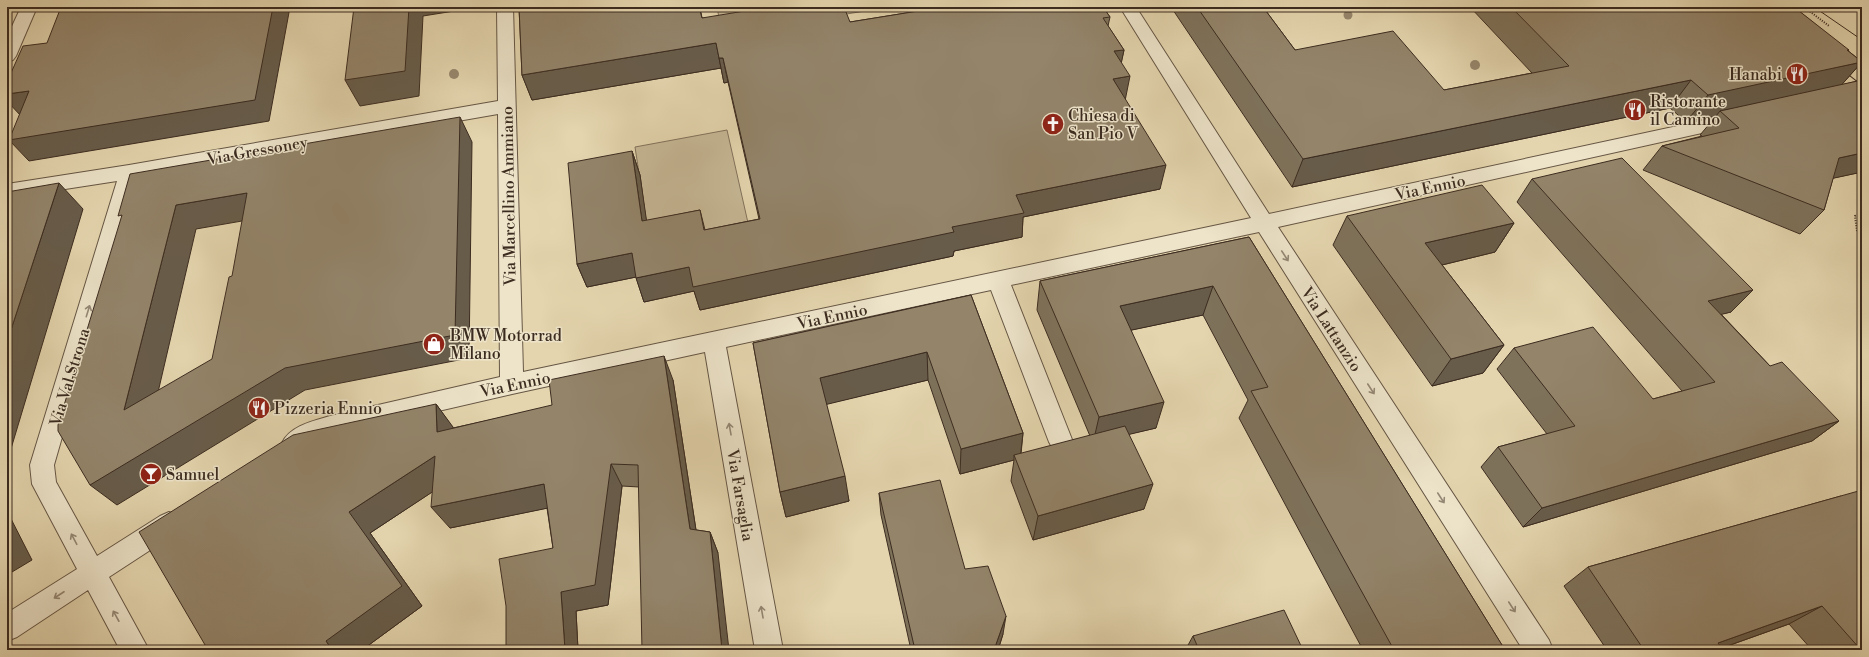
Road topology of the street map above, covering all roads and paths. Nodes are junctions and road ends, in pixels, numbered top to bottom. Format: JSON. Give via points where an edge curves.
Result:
{"nodes":[{"id":1,"x":29,"y":7,"type":"edge"},
{"id":2,"x":505,"y":7,"type":"edge"},
{"id":3,"x":1128,"y":7,"type":"edge"},
{"id":4,"x":1816,"y":40,"type":"edge"},
{"id":5,"x":7,"y":56,"type":"edge"},
{"id":6,"x":1860,"y":87,"type":"edge"},
{"id":7,"x":506,"y":106,"type":"junction"},
{"id":8,"x":1755,"y":115,"type":"edge"},
{"id":9,"x":129,"y":172,"type":"junction"},
{"id":10,"x":7,"y":191,"type":"edge"},
{"id":11,"x":1862,"y":213,"type":"edge"},
{"id":12,"x":1264,"y":223,"type":"junction"},
{"id":13,"x":1858,"y":231,"type":"dead end"},
{"id":14,"x":998,"y":280,"type":"junction"},
{"id":15,"x":714,"y":341,"type":"junction"},
{"id":16,"x":512,"y":384,"type":"junction"},
{"id":17,"x":1061,"y":442,"type":"edge"},
{"id":18,"x":279,"y":453,"type":"edge"},
{"id":19,"x":185,"y":514,"type":"edge"},
{"id":20,"x":92,"y":574,"type":"junction"},
{"id":21,"x":7,"y":628,"type":"edge"},
{"id":22,"x":135,"y":650,"type":"edge"},
{"id":23,"x":769,"y":650,"type":"edge"},
{"id":24,"x":1539,"y":650,"type":"edge"}],
"edges":[{"from":1,"to":5,"type":"street"},
{"from":2,"to":7,"type":"street","name":"Via Marcellino Ammiano"},
{"from":3,"to":12,"type":"street","name":"Via Lattanzio"},
{"from":4,"to":6,"type":"main road"},
{"from":7,"to":9,"type":"street","name":"Via Gressoney"},
{"from":7,"to":16,"type":"street","name":"Via Marcellino Ammiano"},
{"from":8,"to":12,"type":"street","name":"Via Ennio"},
{"from":9,"to":10,"type":"street","name":"Via Gressoney"},
{"from":20,"to":9,"type":"street","name":"Via Val Strona","one_way":true,"via":[[44,484],[42,465]]},
{"from":11,"to":13,"type":"path","via":[[1855,216]]},
{"from":12,"to":14,"type":"street","name":"Via Ennio"},
{"from":12,"to":24,"type":"street","name":"Via Lattanzio","one_way":true},
{"from":14,"to":15,"type":"street","name":"Via Ennio"},
{"from":14,"to":17,"type":"street"},
{"from":15,"to":16,"type":"street","name":"Via Ennio"},
{"from":23,"to":15,"type":"street","name":"Via Farsaglia","one_way":true},
{"from":16,"to":18,"type":"street","name":"Via Ennio","via":[[330,426],[312,432]]},
{"from":19,"to":20,"type":"street"},
{"from":20,"to":21,"type":"street","one_way":true},
{"from":22,"to":20,"type":"street","name":"Via Val Strona","one_way":true}]}
